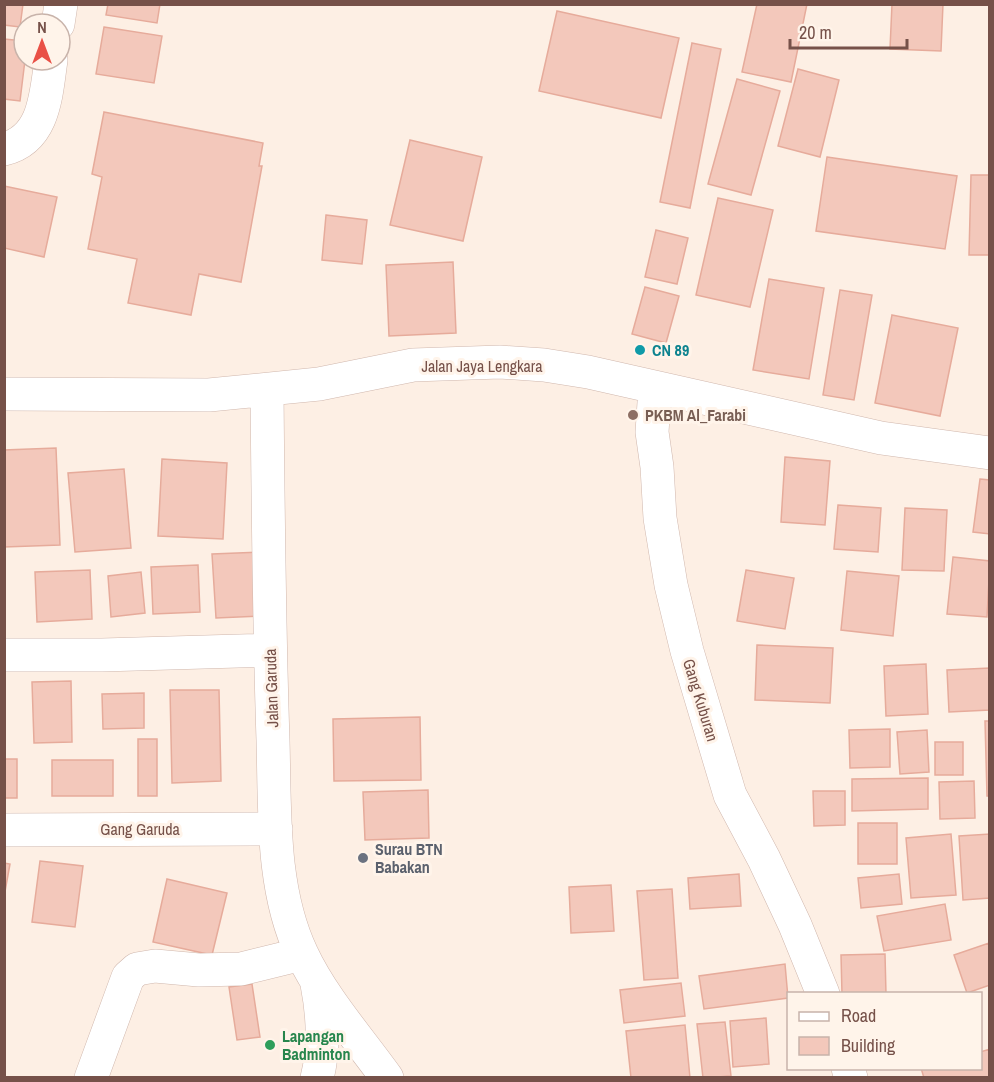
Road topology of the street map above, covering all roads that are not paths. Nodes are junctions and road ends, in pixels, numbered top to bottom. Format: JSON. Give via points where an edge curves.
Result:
{"nodes":[{"id":1,"x":49,"y":72,"type":"edge"},
{"id":2,"x":4,"y":149,"type":"edge"},
{"id":3,"x":655,"y":388,"type":"junction"},
{"id":4,"x":267,"y":390,"type":"junction"},
{"id":5,"x":4,"y":394,"type":"edge"},
{"id":6,"x":990,"y":453,"type":"edge"},
{"id":7,"x":270,"y":650,"type":"junction"},
{"id":8,"x":4,"y":655,"type":"edge"},
{"id":9,"x":276,"y":829,"type":"junction"},
{"id":10,"x":4,"y":830,"type":"edge"},
{"id":11,"x":309,"y":967,"type":"junction"},
{"id":12,"x":823,"y":992,"type":"edge"},
{"id":13,"x":92,"y":1077,"type":"edge"},
{"id":14,"x":317,"y":1077,"type":"edge"},
{"id":15,"x":387,"y":1077,"type":"edge"}],
"edges":[{"from":1,"to":2,"type":"street","via":[[40,119],[25,139]]},
{"from":3,"to":4,"type":"street","name":"Jalan Jaya Lengkara","via":[[566,369],[500,363],[413,365]]},
{"from":3,"to":6,"type":"street","name":"Jalan Jaya Lengkara","via":[[881,438]]},
{"from":3,"to":12,"type":"street","name":"Gang Kuburan","via":[[652,432],[660,518],[687,651],[730,795],[769,868]]},
{"from":4,"to":5,"type":"street","name":"Jalan Jaya Lengkara","via":[[159,396]]},
{"from":4,"to":7,"type":"street","name":"Jalan Garuda"},
{"from":7,"to":8,"type":"street"},
{"from":7,"to":9,"type":"street","name":"Jalan Garuda"},
{"from":9,"to":10,"type":"street","name":"Gang Garuda"},
{"from":9,"to":11,"type":"street","name":"Jalan Garuda","via":[[284,900]]},
{"from":11,"to":13,"type":"street","via":[[137,969],[128,977]]},
{"from":11,"to":14,"type":"street","name":"Jalan Garuda","via":[[322,1008],[323,1037]]},
{"from":11,"to":15,"type":"street","name":"Jalan Garuda"}]}
